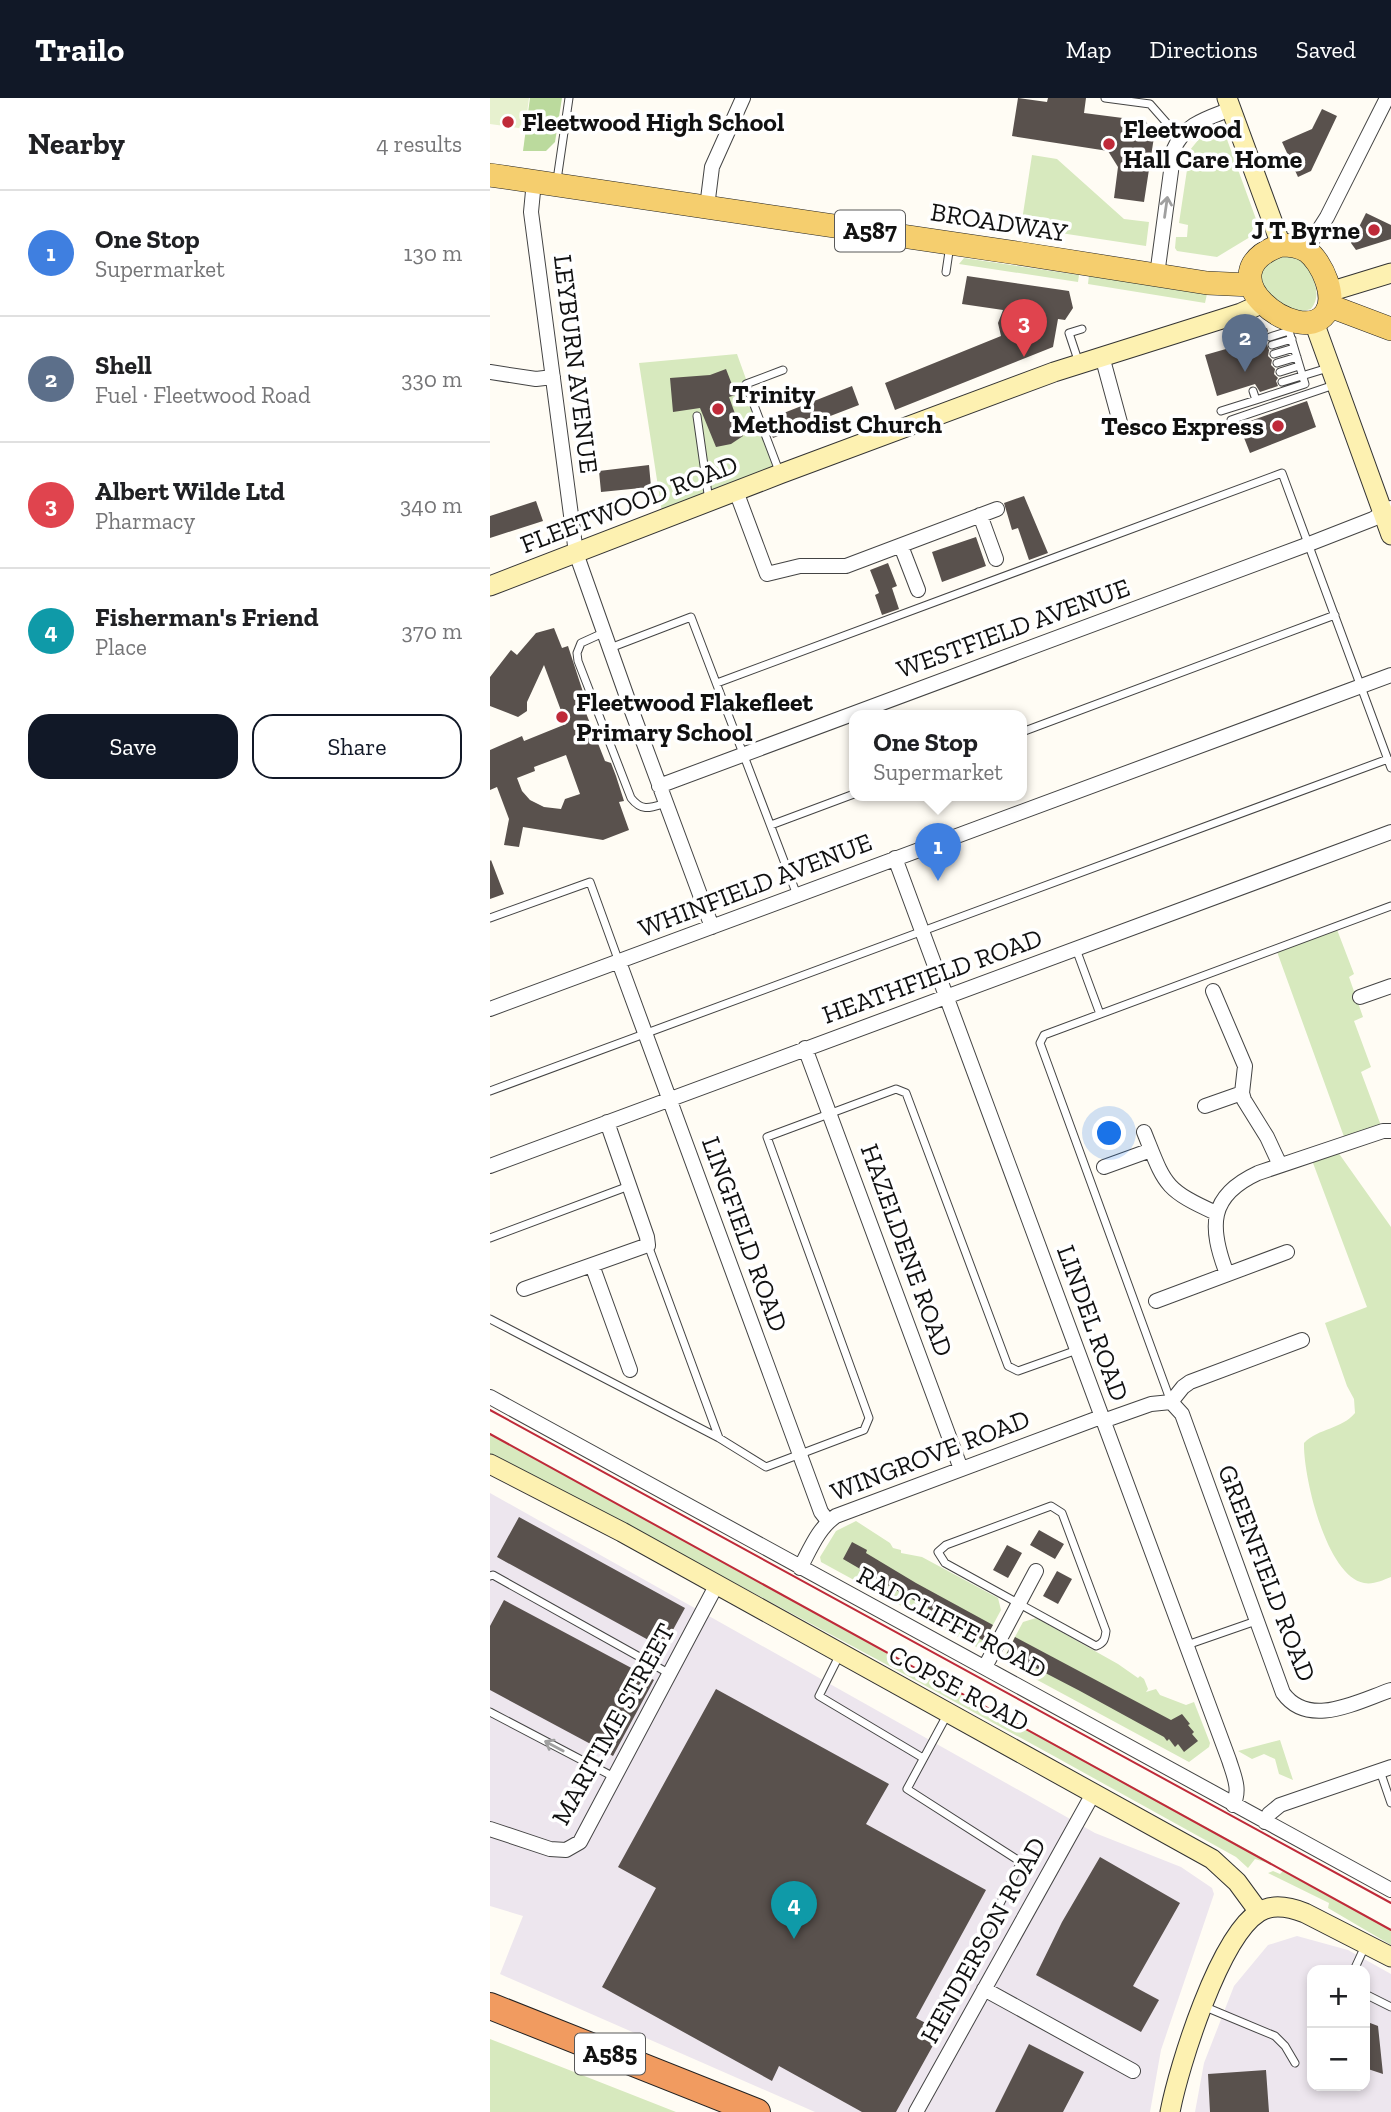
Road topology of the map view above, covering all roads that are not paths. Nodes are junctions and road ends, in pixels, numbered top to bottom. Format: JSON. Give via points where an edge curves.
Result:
{"nodes":[{"id":1,"x":569,"y":98,"type":"edge"},
{"id":2,"x":743,"y":98,"type":"edge"},
{"id":3,"x":1105,"y":98,"type":"edge"},
{"id":4,"x":1387,"y":98,"type":"edge"},
{"id":5,"x":1229,"y":103,"type":"edge"},
{"id":6,"x":1179,"y":136,"type":"junction"},
{"id":7,"x":490,"y":175,"type":"edge"},
{"id":8,"x":534,"y":181,"type":"junction"},
{"id":9,"x":557,"y":185,"type":"junction"},
{"id":10,"x":707,"y":207,"type":"junction"},
{"id":11,"x":950,"y":243,"type":"junction"},
{"id":12,"x":1281,"y":245,"type":"junction"},
{"id":13,"x":1306,"y":250,"type":"junction"},
{"id":14,"x":946,"y":272,"type":"dead end"},
{"id":15,"x":1391,"y":273,"type":"edge"},
{"id":16,"x":1157,"y":275,"type":"junction"},
{"id":17,"x":1256,"y":294,"type":"junction"},
{"id":18,"x":1230,"y":317,"type":"junction"},
{"id":19,"x":1308,"y":318,"type":"junction"},
{"id":20,"x":1082,"y":329,"type":"dead end"},
{"id":21,"x":1391,"y":329,"type":"edge"},
{"id":22,"x":1269,"y":337,"type":"dead end"},
{"id":23,"x":1272,"y":345,"type":"dead end"},
{"id":24,"x":1242,"y":347,"type":"dead end"},
{"id":25,"x":1294,"y":348,"type":"junction"},
{"id":26,"x":1274,"y":354,"type":"dead end"},
{"id":27,"x":1102,"y":355,"type":"junction"},
{"id":28,"x":1297,"y":357,"type":"junction"},
{"id":29,"x":1079,"y":363,"type":"junction"},
{"id":30,"x":1277,"y":363,"type":"dead end"},
{"id":31,"x":1299,"y":366,"type":"junction"},
{"id":32,"x":783,"y":370,"type":"dead end"},
{"id":33,"x":490,"y":372,"type":"edge"},
{"id":34,"x":1280,"y":372,"type":"dead end"},
{"id":35,"x":1302,"y":375,"type":"junction"},
{"id":36,"x":1332,"y":376,"type":"junction"},
{"id":37,"x":553,"y":377,"type":"junction"},
{"id":38,"x":1282,"y":382,"type":"dead end"},
{"id":39,"x":1254,"y":389,"type":"dead end"},
{"id":40,"x":1256,"y":400,"type":"junction"},
{"id":41,"x":1221,"y":411,"type":"dead end"},
{"id":42,"x":697,"y":416,"type":"dead end"},
{"id":43,"x":1231,"y":420,"type":"dead end"},
{"id":44,"x":1121,"y":426,"type":"dead end"},
{"id":45,"x":780,"y":474,"type":"junction"},
{"id":46,"x":736,"y":491,"type":"junction"},
{"id":47,"x":709,"y":501,"type":"junction"},
{"id":48,"x":996,"y":509,"type":"dead end"},
{"id":49,"x":1387,"y":511,"type":"edge"},
{"id":50,"x":979,"y":515,"type":"junction"},
{"id":51,"x":1391,"y":535,"type":"edge"},
{"id":52,"x":1308,"y":544,"type":"junction"},
{"id":53,"x":901,"y":546,"type":"junction"},
{"id":54,"x":576,"y":553,"type":"junction"},
{"id":55,"x":996,"y":559,"type":"dead end"},
{"id":56,"x":490,"y":586,"type":"edge"},
{"id":57,"x":918,"y":590,"type":"dead end"},
{"id":58,"x":1335,"y":615,"type":"junction"},
{"id":59,"x":603,"y":633,"type":"junction"},
{"id":60,"x":609,"y":649,"type":"junction"},
{"id":61,"x":1391,"y":675,"type":"edge"},
{"id":62,"x":717,"y":683,"type":"junction"},
{"id":63,"x":1361,"y":686,"type":"junction"},
{"id":64,"x":861,"y":710,"type":"edge"},
{"id":65,"x":849,"y":715,"type":"edge"},
{"id":66,"x":1027,"y":730,"type":"edge"},
{"id":67,"x":743,"y":754,"type":"junction"},
{"id":68,"x":1388,"y":759,"type":"junction"},
{"id":69,"x":1391,"y":768,"type":"edge"},
{"id":70,"x":659,"y":786,"type":"junction"},
{"id":71,"x":849,"y":796,"type":"edge"},
{"id":72,"x":666,"y":803,"type":"junction"},
{"id":73,"x":771,"y":825,"type":"junction"},
{"id":74,"x":1391,"y":832,"type":"edge"},
{"id":75,"x":895,"y":858,"type":"junction"},
{"id":76,"x":797,"y":895,"type":"junction"},
{"id":77,"x":1391,"y":906,"type":"edge"},
{"id":78,"x":490,"y":918,"type":"edge"},
{"id":79,"x":712,"y":927,"type":"junction"},
{"id":80,"x":921,"y":932,"type":"junction"},
{"id":81,"x":1076,"y":949,"type":"junction"},
{"id":82,"x":619,"y":962,"type":"junction"},
{"id":83,"x":1391,"y":986,"type":"edge"},
{"id":84,"x":1213,"y":990,"type":"dead end"},
{"id":85,"x":1360,"y":997,"type":"dead end"},
{"id":86,"x":946,"y":998,"type":"junction"},
{"id":87,"x":490,"y":1009,"type":"edge"},
{"id":88,"x":1100,"y":1014,"type":"junction"},
{"id":89,"x":645,"y":1034,"type":"junction"},
{"id":90,"x":805,"y":1048,"type":"junction"},
{"id":91,"x":490,"y":1091,"type":"edge"},
{"id":92,"x":1242,"y":1093,"type":"junction"},
{"id":93,"x":669,"y":1098,"type":"junction"},
{"id":94,"x":1205,"y":1106,"type":"dead end"},
{"id":95,"x":830,"y":1114,"type":"junction"},
{"id":96,"x":607,"y":1122,"type":"junction"},
{"id":97,"x":1391,"y":1131,"type":"edge"},
{"id":98,"x":1144,"y":1132,"type":"dead end"},
{"id":99,"x":1151,"y":1150,"type":"junction"},
{"id":100,"x":1280,"y":1165,"type":"junction"},
{"id":101,"x":490,"y":1166,"type":"edge"},
{"id":102,"x":1104,"y":1167,"type":"dead end"},
{"id":103,"x":629,"y":1186,"type":"junction"},
{"id":104,"x":1216,"y":1213,"type":"junction"},
{"id":105,"x":490,"y":1238,"type":"edge"},
{"id":106,"x":648,"y":1245,"type":"junction"},
{"id":107,"x":1287,"y":1252,"type":"dead end"},
{"id":108,"x":592,"y":1265,"type":"junction"},
{"id":109,"x":1227,"y":1274,"type":"junction"},
{"id":110,"x":524,"y":1289,"type":"dead end"},
{"id":111,"x":1156,"y":1301,"type":"dead end"},
{"id":112,"x":490,"y":1319,"type":"edge"},
{"id":113,"x":1302,"y":1340,"type":"dead end"},
{"id":114,"x":1077,"y":1350,"type":"junction"},
{"id":115,"x":630,"y":1370,"type":"dead end"},
{"id":116,"x":490,"y":1397,"type":"edge"},
{"id":117,"x":1171,"y":1402,"type":"junction"},
{"id":118,"x":1102,"y":1419,"type":"junction"},
{"id":119,"x":719,"y":1438,"type":"junction"},
{"id":120,"x":800,"y":1454,"type":"junction"},
{"id":121,"x":490,"y":1464,"type":"edge"},
{"id":122,"x":961,"y":1469,"type":"junction"},
{"id":123,"x":828,"y":1521,"type":"junction"},
{"id":124,"x":800,"y":1568,"type":"junction"},
{"id":125,"x":1036,"y":1571,"type":"dead end"},
{"id":126,"x":492,"y":1575,"type":"edge"},
{"id":127,"x":716,"y":1586,"type":"junction"},
{"id":128,"x":1018,"y":1605,"type":"junction"},
{"id":129,"x":1256,"y":1621,"type":"junction"},
{"id":130,"x":1186,"y":1646,"type":"junction"},
{"id":131,"x":840,"y":1654,"type":"junction"},
{"id":132,"x":985,"y":1667,"type":"junction"},
{"id":133,"x":670,"y":1675,"type":"junction"},
{"id":134,"x":1391,"y":1690,"type":"edge"},
{"id":135,"x":490,"y":1712,"type":"edge"},
{"id":136,"x":949,"y":1712,"type":"junction"},
{"id":137,"x":923,"y":1758,"type":"junction"},
{"id":138,"x":1385,"y":1769,"type":"edge"},
{"id":139,"x":615,"y":1778,"type":"junction"},
{"id":140,"x":1094,"y":1792,"type":"junction"},
{"id":141,"x":1391,"y":1803,"type":"edge"},
{"id":142,"x":1233,"y":1805,"type":"junction"},
{"id":143,"x":1265,"y":1822,"type":"junction"},
{"id":144,"x":490,"y":1829,"type":"edge"},
{"id":145,"x":1391,"y":1890,"type":"edge"},
{"id":146,"x":1259,"y":1912,"type":"junction"},
{"id":147,"x":1366,"y":1944,"type":"junction"},
{"id":148,"x":1391,"y":1957,"type":"edge"},
{"id":149,"x":1356,"y":1965,"type":"edge"},
{"id":150,"x":984,"y":1989,"type":"junction"},
{"id":151,"x":1370,"y":1996,"type":"edge"},
{"id":152,"x":490,"y":2006,"type":"edge"},
{"id":153,"x":1202,"y":2006,"type":"junction"},
{"id":154,"x":1391,"y":2007,"type":"edge"},
{"id":155,"x":940,"y":2022,"type":"dead end"},
{"id":156,"x":1295,"y":2063,"type":"dead end"},
{"id":157,"x":1133,"y":2071,"type":"dead end"},
{"id":158,"x":757,"y":2112,"type":"edge"},
{"id":159,"x":916,"y":2112,"type":"edge"},
{"id":160,"x":1170,"y":2112,"type":"edge"}],
"edges":[{"from":1,"to":9,"type":"lane"},
{"from":2,"to":10,"type":"street","via":[[712,167]]},
{"from":3,"to":6,"type":"lane","via":[[1150,104]]},
{"from":4,"to":13,"type":"street"},
{"from":5,"to":6,"type":"street"},
{"from":5,"to":12,"type":"street"},
{"from":16,"to":6,"type":"street","one_way":true},
{"from":7,"to":8,"type":"main road","name":"BROADWAY","number":"A587"},
{"from":8,"to":9,"type":"main road","name":"BROADWAY","number":"A587"},
{"from":8,"to":37,"type":"street","name":"LEYBURN AVENUE","via":[[531,212]]},
{"from":9,"to":10,"type":"main road","name":"BROADWAY","number":"A587"},
{"from":10,"to":11,"type":"main road","name":"BROADWAY","number":"A587"},
{"from":11,"to":14,"type":"lane"},
{"from":11,"to":16,"type":"main road","name":"BROADWAY","number":"A587"},
{"from":12,"to":13,"type":"main road"},
{"from":12,"to":17,"type":"main road","via":[[1265,253],[1253,267]]},
{"from":13,"to":19,"type":"main road","via":[[1317,262]]},
{"from":15,"to":19,"type":"street"},
{"from":16,"to":17,"type":"main road","name":"BROADWAY","number":"A587"},
{"from":17,"to":18,"type":"street","name":"FLEETWOOD ROAD"},
{"from":17,"to":19,"type":"main road","number":"A587"},
{"from":18,"to":24,"type":"lane"},
{"from":18,"to":27,"type":"street","name":"FLEETWOOD ROAD"},
{"from":19,"to":21,"type":"main road","number":"A587"},
{"from":19,"to":22,"type":"lane"},
{"from":19,"to":23,"type":"lane"},
{"from":19,"to":25,"type":"lane"},
{"from":19,"to":36,"type":"street"},
{"from":20,"to":29,"type":"lane","via":[[1069,333]]},
{"from":25,"to":26,"type":"lane"},
{"from":25,"to":28,"type":"lane"},
{"from":27,"to":29,"type":"street","name":"FLEETWOOD ROAD"},
{"from":27,"to":44,"type":"street"},
{"from":28,"to":30,"type":"lane"},
{"from":28,"to":31,"type":"lane"},
{"from":29,"to":45,"type":"street","name":"FLEETWOOD ROAD"},
{"from":31,"to":34,"type":"lane"},
{"from":31,"to":35,"type":"lane"},
{"from":32,"to":45,"type":"lane","via":[[747,384]]},
{"from":33,"to":37,"type":"street"},
{"from":35,"to":36,"type":"lane"},
{"from":35,"to":38,"type":"lane"},
{"from":35,"to":40,"type":"lane","via":[[1305,384]]},
{"from":36,"to":43,"type":"lane"},
{"from":36,"to":49,"type":"street"},
{"from":37,"to":54,"type":"street","name":"LEYBURN AVENUE"},
{"from":39,"to":40,"type":"lane"},
{"from":40,"to":41,"type":"lane"},
{"from":42,"to":47,"type":"lane"},
{"from":45,"to":46,"type":"street","name":"FLEETWOOD ROAD"},
{"from":46,"to":47,"type":"street","name":"FLEETWOOD ROAD"},
{"from":46,"to":53,"type":"street","via":[[767,574],[800,566],[846,566]]},
{"from":47,"to":54,"type":"street","name":"FLEETWOOD ROAD"},
{"from":48,"to":50,"type":"street"},
{"from":49,"to":51,"type":"street"},
{"from":49,"to":52,"type":"street","name":"WESTFIELD AVENUE"},
{"from":50,"to":53,"type":"street"},
{"from":50,"to":55,"type":"street"},
{"from":52,"to":58,"type":"lane"},
{"from":52,"to":62,"type":"lane","via":[[1282,473]]},
{"from":52,"to":64,"type":"street","name":"WESTFIELD AVENUE"},
{"from":53,"to":57,"type":"street"},
{"from":54,"to":56,"type":"street","name":"FLEETWOOD ROAD"},
{"from":54,"to":59,"type":"street","name":"LEYBURN AVENUE"},
{"from":58,"to":63,"type":"lane"},
{"from":58,"to":66,"type":"lane"},
{"from":59,"to":60,"type":"street","name":"LEYBURN AVENUE"},
{"from":59,"to":72,"type":"lane","via":[[581,643],[578,661],[631,798],[645,809]]},
{"from":60,"to":62,"type":"lane","via":[[691,617]]},
{"from":60,"to":70,"type":"street","name":"LEYBURN AVENUE"},
{"from":61,"to":63,"type":"street","name":"WHINFIELD AVENUE"},
{"from":62,"to":67,"type":"lane"},
{"from":63,"to":68,"type":"lane"},
{"from":63,"to":75,"type":"street","name":"WHINFIELD AVENUE"},
{"from":65,"to":67,"type":"street","name":"WESTFIELD AVENUE"},
{"from":67,"to":70,"type":"street","name":"WESTFIELD AVENUE"},
{"from":67,"to":73,"type":"lane"},
{"from":68,"to":69,"type":"lane"},
{"from":68,"to":80,"type":"lane"},
{"from":70,"to":72,"type":"street","name":"LEYBURN AVENUE"},
{"from":71,"to":73,"type":"lane"},
{"from":72,"to":79,"type":"street","name":"LEYBURN AVENUE"},
{"from":73,"to":76,"type":"lane"},
{"from":74,"to":81,"type":"street","name":"HEATHFIELD ROAD"},
{"from":75,"to":76,"type":"street","name":"WHINFIELD AVENUE"},
{"from":75,"to":80,"type":"street","name":"LINDEL ROAD"},
{"from":76,"to":79,"type":"street","name":"WHINFIELD AVENUE"},
{"from":77,"to":88,"type":"lane"},
{"from":78,"to":82,"type":"lane","via":[[590,882]]},
{"from":79,"to":82,"type":"street","name":"WHINFIELD AVENUE"},
{"from":80,"to":86,"type":"street","name":"LINDEL ROAD"},
{"from":80,"to":89,"type":"lane"},
{"from":81,"to":86,"type":"street","name":"HEATHFIELD ROAD"},
{"from":81,"to":88,"type":"lane"},
{"from":82,"to":87,"type":"street","name":"WHINFIELD AVENUE"},
{"from":82,"to":89,"type":"street","name":"LINGFIELD ROAD"},
{"from":83,"to":85,"type":"street"},
{"from":84,"to":92,"type":"street","via":[[1245,1066]]},
{"from":86,"to":90,"type":"street","name":"HEATHFIELD ROAD"},
{"from":86,"to":114,"type":"street","name":"LINDEL ROAD"},
{"from":88,"to":117,"type":"lane","via":[[1044,1035],[1040,1043]]},
{"from":89,"to":91,"type":"lane"},
{"from":89,"to":93,"type":"street","name":"LINGFIELD ROAD"},
{"from":90,"to":93,"type":"street","name":"HEATHFIELD ROAD"},
{"from":90,"to":95,"type":"street","name":"HAZELDENE ROAD"},
{"from":92,"to":94,"type":"street"},
{"from":92,"to":100,"type":"street"},
{"from":93,"to":96,"type":"street","name":"HEATHFIELD ROAD"},
{"from":93,"to":120,"type":"street","name":"LINGFIELD ROAD"},
{"from":95,"to":114,"type":"lane","via":[[896,1089],[906,1093],[1008,1367],[1018,1371]]},
{"from":95,"to":120,"type":"lane","via":[[766,1137],[869,1418],[864,1430]]},
{"from":95,"to":122,"type":"street","name":"HAZELDENE ROAD"},
{"from":96,"to":101,"type":"street","name":"HEATHFIELD ROAD"},
{"from":96,"to":103,"type":"street"},
{"from":97,"to":100,"type":"street"},
{"from":98,"to":99,"type":"street"},
{"from":99,"to":102,"type":"street"},
{"from":99,"to":104,"type":"street","via":[[1168,1186]]},
{"from":100,"to":104,"type":"street","via":[[1240,1181]]},
{"from":103,"to":105,"type":"lane"},
{"from":103,"to":106,"type":"street"},
{"from":104,"to":109,"type":"street","via":[[1217,1240]]},
{"from":106,"to":108,"type":"street"},
{"from":106,"to":119,"type":"lane"},
{"from":107,"to":109,"type":"street"},
{"from":108,"to":110,"type":"street"},
{"from":108,"to":115,"type":"street"},
{"from":109,"to":111,"type":"street"},
{"from":112,"to":119,"type":"lane"},
{"from":113,"to":117,"type":"street","via":[[1190,1382]]},
{"from":114,"to":118,"type":"street","name":"LINDEL ROAD"},
{"from":116,"to":124,"type":"street","name":"RADCLIFFE ROAD"},
{"from":117,"to":118,"type":"street"},
{"from":117,"to":129,"type":"street","name":"GREENFIELD ROAD","via":[[1182,1414]]},
{"from":118,"to":122,"type":"street","name":"WINGROVE ROAD"},
{"from":118,"to":130,"type":"street","name":"LINDEL ROAD"},
{"from":119,"to":120,"type":"lane","via":[[766,1467]]},
{"from":120,"to":123,"type":"street","name":"LINGFIELD ROAD"},
{"from":121,"to":127,"type":"street","name":"COPSE ROAD"},
{"from":122,"to":123,"type":"street","name":"WINGROVE ROAD"},
{"from":123,"to":124,"type":"street","name":"WINGROVE ROAD"},
{"from":124,"to":132,"type":"street","name":"RADCLIFFE ROAD"},
{"from":125,"to":128,"type":"street"},
{"from":126,"to":133,"type":"lane"},
{"from":127,"to":131,"type":"street","name":"COPSE ROAD"},
{"from":127,"to":133,"type":"street","name":"MARITIME STREET"},
{"from":128,"to":128,"type":"lane","via":[[1096,1646],[1104,1641],[1106,1632],[1062,1513],[1051,1506],[938,1552],[945,1563]]},
{"from":128,"to":132,"type":"street"},
{"from":129,"to":130,"type":"lane"},
{"from":129,"to":134,"type":"street","name":"GREENFIELD ROAD","via":[[1283,1693],[1296,1707],[1324,1711]]},
{"from":130,"to":142,"type":"street","name":"LINDEL ROAD","via":[[1237,1783]]},
{"from":131,"to":136,"type":"street","name":"COPSE ROAD"},
{"from":131,"to":137,"type":"lane","via":[[819,1696]]},
{"from":132,"to":142,"type":"street","name":"RADCLIFFE ROAD"},
{"from":133,"to":139,"type":"street","name":"MARITIME STREET"},
{"from":139,"to":135,"type":"lane","one_way":true},
{"from":136,"to":137,"type":"lane"},
{"from":136,"to":140,"type":"street","name":"COPSE ROAD"},
{"from":137,"to":155,"type":"lane","via":[[907,1789],[1021,1862]]},
{"from":138,"to":141,"type":"lane"},
{"from":138,"to":143,"type":"street","via":[[1280,1805]]},
{"from":139,"to":144,"type":"street","name":"MARITIME STREET","via":[[580,1842],[566,1850]]},
{"from":140,"to":146,"type":"street","name":"COPSE ROAD","via":[[1212,1859]]},
{"from":140,"to":150,"type":"street","name":"HENDERSON ROAD"},
{"from":142,"to":143,"type":"street","name":"RADCLIFFE ROAD"},
{"from":143,"to":145,"type":"street","name":"RADCLIFFE ROAD"},
{"from":146,"to":147,"type":"street","via":[[1276,1906],[1292,1908]]},
{"from":146,"to":153,"type":"street","via":[[1229,1949]]},
{"from":147,"to":148,"type":"street"},
{"from":147,"to":149,"type":"lane"},
{"from":150,"to":157,"type":"street"},
{"from":150,"to":159,"type":"street","name":"HENDERSON ROAD"},
{"from":151,"to":154,"type":"lane"},
{"from":152,"to":158,"type":"highway","number":"A585"},
{"from":153,"to":156,"type":"lane","via":[[1275,2036]]},
{"from":153,"to":160,"type":"street"}]}
